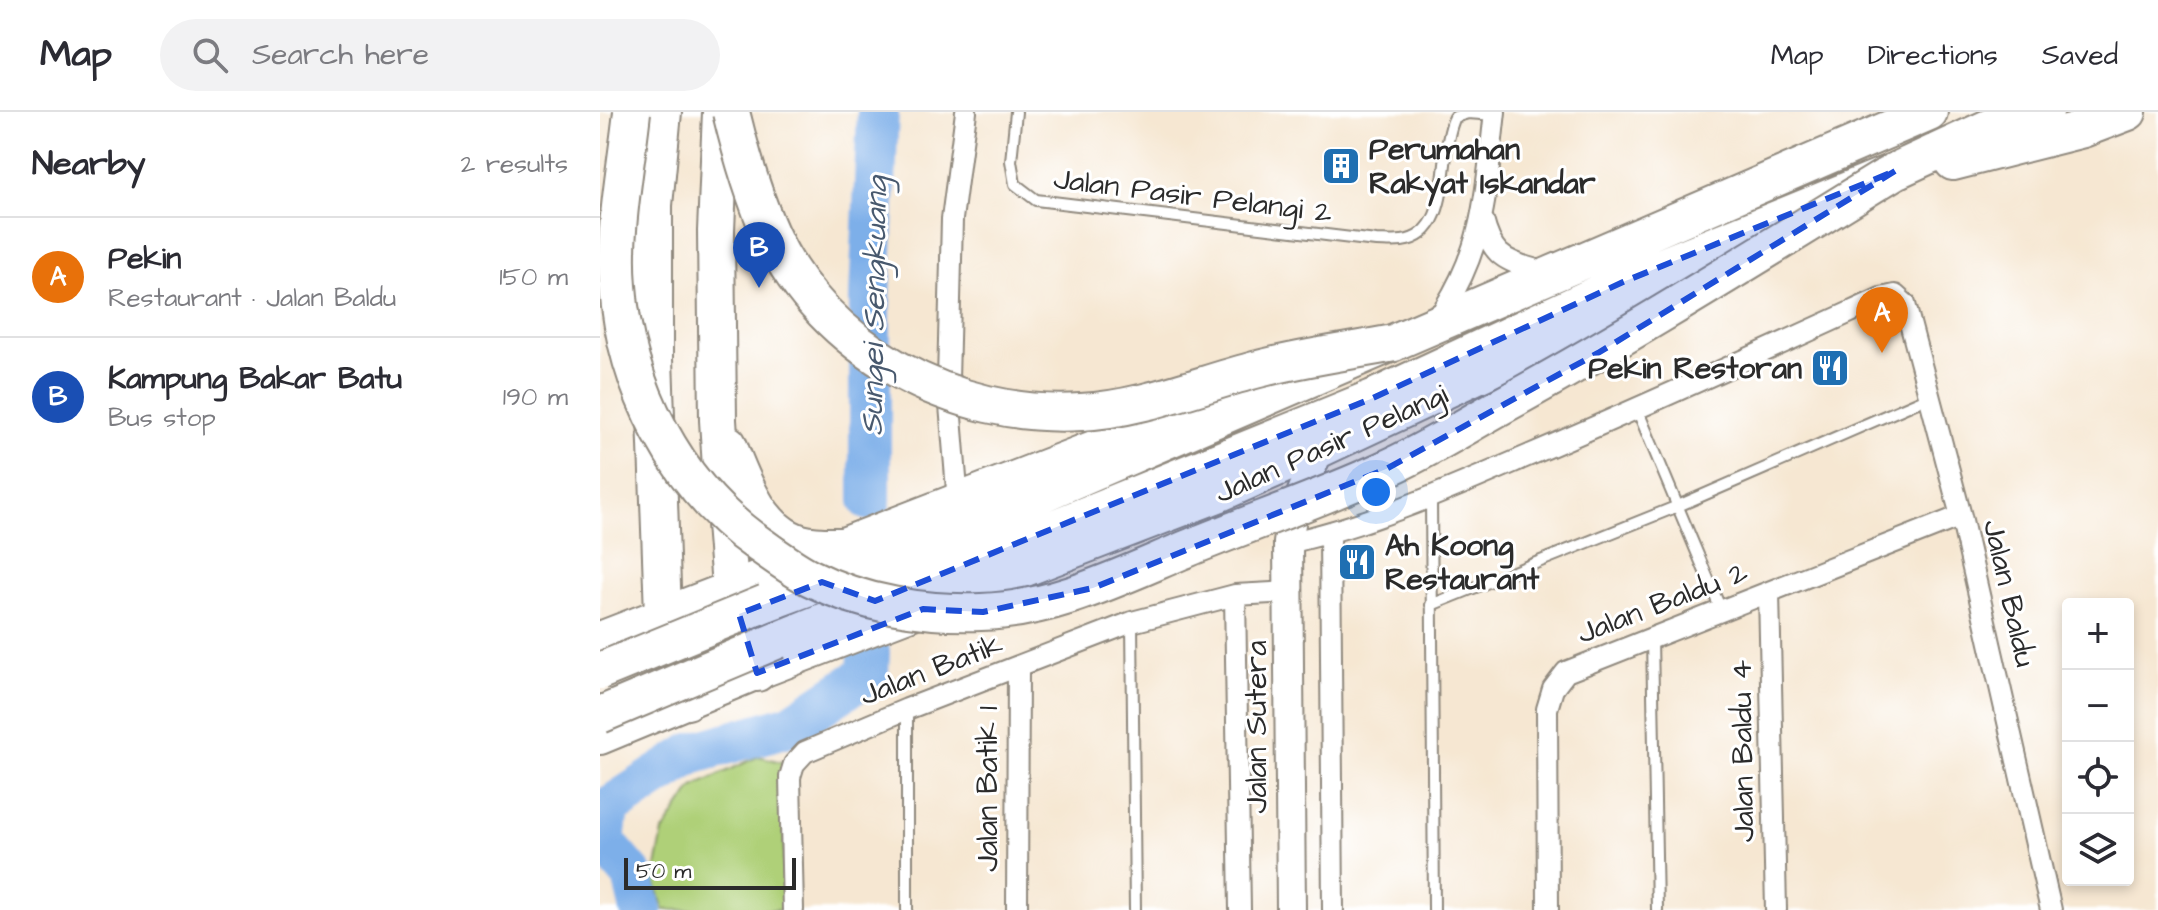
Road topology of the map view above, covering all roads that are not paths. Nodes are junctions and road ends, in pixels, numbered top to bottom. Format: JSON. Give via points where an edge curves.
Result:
{"nodes":[{"id":1,"x":632,"y":112,"type":"edge"},
{"id":2,"x":663,"y":112,"type":"edge"},
{"id":3,"x":721,"y":112,"type":"edge"},
{"id":4,"x":731,"y":112,"type":"edge"},
{"id":5,"x":966,"y":112,"type":"edge"},
{"id":6,"x":1016,"y":112,"type":"edge"},
{"id":7,"x":1929,"y":112,"type":"edge"},
{"id":8,"x":2023,"y":112,"type":"edge"},
{"id":9,"x":2047,"y":112,"type":"edge"},
{"id":10,"x":2128,"y":112,"type":"edge"},
{"id":11,"x":1882,"y":113,"type":"edge"},
{"id":12,"x":1495,"y":114,"type":"edge"},
{"id":13,"x":1903,"y":172,"type":"junction"},
{"id":14,"x":1483,"y":220,"type":"junction"},
{"id":15,"x":1533,"y":269,"type":"junction"},
{"id":16,"x":1444,"y":309,"type":"junction"},
{"id":17,"x":1394,"y":343,"type":"junction"},
{"id":18,"x":1929,"y":397,"type":"junction"},
{"id":19,"x":1637,"y":409,"type":"junction"},
{"id":20,"x":718,"y":420,"type":"junction"},
{"id":21,"x":1318,"y":452,"type":"junction"},
{"id":22,"x":1218,"y":496,"type":"junction"},
{"id":23,"x":1431,"y":497,"type":"junction"},
{"id":24,"x":1678,"y":506,"type":"junction"},
{"id":25,"x":944,"y":508,"type":"junction"},
{"id":26,"x":1961,"y":516,"type":"junction"},
{"id":27,"x":1330,"y":533,"type":"junction"},
{"id":28,"x":1288,"y":543,"type":"junction"},
{"id":29,"x":845,"y":546,"type":"junction"},
{"id":30,"x":730,"y":586,"type":"junction"},
{"id":31,"x":1288,"y":592,"type":"junction"},
{"id":32,"x":1769,"y":592,"type":"junction"},
{"id":33,"x":1235,"y":595,"type":"junction"},
{"id":34,"x":1431,"y":605,"type":"junction"},
{"id":35,"x":1721,"y":610,"type":"junction"},
{"id":36,"x":663,"y":614,"type":"junction"},
{"id":37,"x":1132,"y":622,"type":"junction"},
{"id":38,"x":600,"y":638,"type":"edge"},
{"id":39,"x":1652,"y":638,"type":"junction"},
{"id":40,"x":1018,"y":667,"type":"junction"},
{"id":41,"x":600,"y":671,"type":"edge"},
{"id":42,"x":757,"y":673,"type":"junction"},
{"id":43,"x":687,"y":701,"type":"junction"},
{"id":44,"x":907,"y":709,"type":"junction"},
{"id":45,"x":600,"y":715,"type":"edge"},
{"id":46,"x":600,"y":738,"type":"edge"},
{"id":47,"x":793,"y":910,"type":"edge"},
{"id":48,"x":907,"y":910,"type":"edge"},
{"id":49,"x":1017,"y":910,"type":"edge"},
{"id":50,"x":1135,"y":910,"type":"edge"},
{"id":51,"x":1240,"y":910,"type":"edge"},
{"id":52,"x":1291,"y":910,"type":"edge"},
{"id":53,"x":1333,"y":910,"type":"edge"},
{"id":54,"x":1434,"y":910,"type":"edge"},
{"id":55,"x":1548,"y":910,"type":"edge"},
{"id":56,"x":1657,"y":910,"type":"edge"},
{"id":57,"x":1776,"y":910,"type":"edge"},
{"id":58,"x":2051,"y":910,"type":"edge"}],
"edges":[{"from":1,"to":13,"type":"highway","bridge":true,"via":[[617,284],[626,344],[670,450],[718,512],[812,578],[875,601],[947,611],[1035,605],[1093,588],[1386,469],[1598,353]]},
{"from":2,"to":36,"type":"highway","via":[[654,205],[654,359]]},
{"from":3,"to":20,"type":"highway"},
{"from":4,"to":17,"type":"highway","bridge":true,"via":[[770,233],[794,275],[853,339],[917,380],[958,398],[1032,412],[1082,412],[1142,404],[1252,371]]},
{"from":5,"to":25,"type":"street","via":[[952,219]]},
{"from":6,"to":12,"type":"lane","name":"Jalan Pasir Pelangi 2","via":[[1011,161],[1015,184],[1036,200],[1376,241],[1405,241],[1427,229],[1439,209],[1448,131],[1455,117]]},
{"from":7,"to":17,"type":"highway"},
{"from":8,"to":13,"type":"highway"},
{"from":9,"to":13,"type":"main road","name":"Jalan Pasir Pelangi"},
{"from":10,"to":13,"type":"highway","via":[[2083,129]]},
{"from":11,"to":15,"type":"main road"},
{"from":12,"to":14,"type":"street"},
{"from":13,"to":21,"type":"main road","name":"Jalan Pasir Pelangi"},
{"from":13,"to":45,"type":"highway","bridge":true,"via":[[1623,282],[1373,398]]},
{"from":14,"to":15,"type":"street","via":[[1495,250],[1514,264]]},
{"from":14,"to":16,"type":"street","via":[[1461,283]]},
{"from":15,"to":16,"type":"main road"},
{"from":16,"to":25,"type":"main road"},
{"from":17,"to":41,"type":"highway","bridge":true,"via":[[923,545]]},
{"from":18,"to":19,"type":"street","name":"Jalan Baldu","via":[[1905,304],[1895,295]]},
{"from":18,"to":24,"type":"lane"},
{"from":18,"to":26,"type":"street","name":"Jalan Baldu"},
{"from":19,"to":23,"type":"street"},
{"from":19,"to":24,"type":"lane"},
{"from":20,"to":29,"type":"highway","via":[[744,483],[772,525],[797,542]]},
{"from":20,"to":30,"type":"highway"},
{"from":21,"to":22,"type":"main road","name":"Jalan Pasir Pelangi"},
{"from":21,"to":28,"type":"street","name":"Jalan Sutera","via":[[1292,517]]},
{"from":22,"to":28,"type":"street","via":[[1257,510]]},
{"from":22,"to":42,"type":"main road","name":"Jalan Pasir Pelangi","bridge":true},
{"from":23,"to":27,"type":"street"},
{"from":23,"to":34,"type":"lane"},
{"from":24,"to":34,"type":"lane"},
{"from":24,"to":35,"type":"lane"},
{"from":25,"to":29,"type":"main road"},
{"from":26,"to":32,"type":"street","name":"Jalan Baldu 2"},
{"from":26,"to":58,"type":"street","name":"Jalan Baldu"},
{"from":27,"to":28,"type":"street"},
{"from":27,"to":53,"type":"street"},
{"from":28,"to":31,"type":"street","name":"Jalan Sutera"},
{"from":29,"to":30,"type":"main road"},
{"from":30,"to":36,"type":"main road"},
{"from":30,"to":42,"type":"highway"},
{"from":31,"to":33,"type":"street","name":"Jalan Batik"},
{"from":31,"to":52,"type":"street","name":"Jalan Sutera"},
{"from":32,"to":35,"type":"street","name":"Jalan Baldu 2"},
{"from":32,"to":57,"type":"street","name":"Jalan Baldu 4"},
{"from":33,"to":37,"type":"street","name":"Jalan Batik"},
{"from":33,"to":51,"type":"street"},
{"from":34,"to":54,"type":"lane"},
{"from":35,"to":39,"type":"street","name":"Jalan Baldu 2"},
{"from":36,"to":38,"type":"main road"},
{"from":36,"to":43,"type":"highway"},
{"from":37,"to":40,"type":"street","name":"Jalan Batik"},
{"from":37,"to":50,"type":"lane"},
{"from":39,"to":55,"type":"street","name":"Jalan Baldu 2","via":[[1566,672],[1553,689],[1547,709]]},
{"from":39,"to":56,"type":"lane"},
{"from":40,"to":44,"type":"street","name":"Jalan Batik"},
{"from":40,"to":49,"type":"street","name":"Jalan Batik 1"},
{"from":42,"to":43,"type":"main road","name":"Jalan Pasir Pelangi"},
{"from":43,"to":46,"type":"main road","name":"Jalan Pasir Pelangi"},
{"from":44,"to":47,"type":"street","name":"Jalan Batik","via":[[805,752],[794,764]]},
{"from":44,"to":48,"type":"lane"}]}
